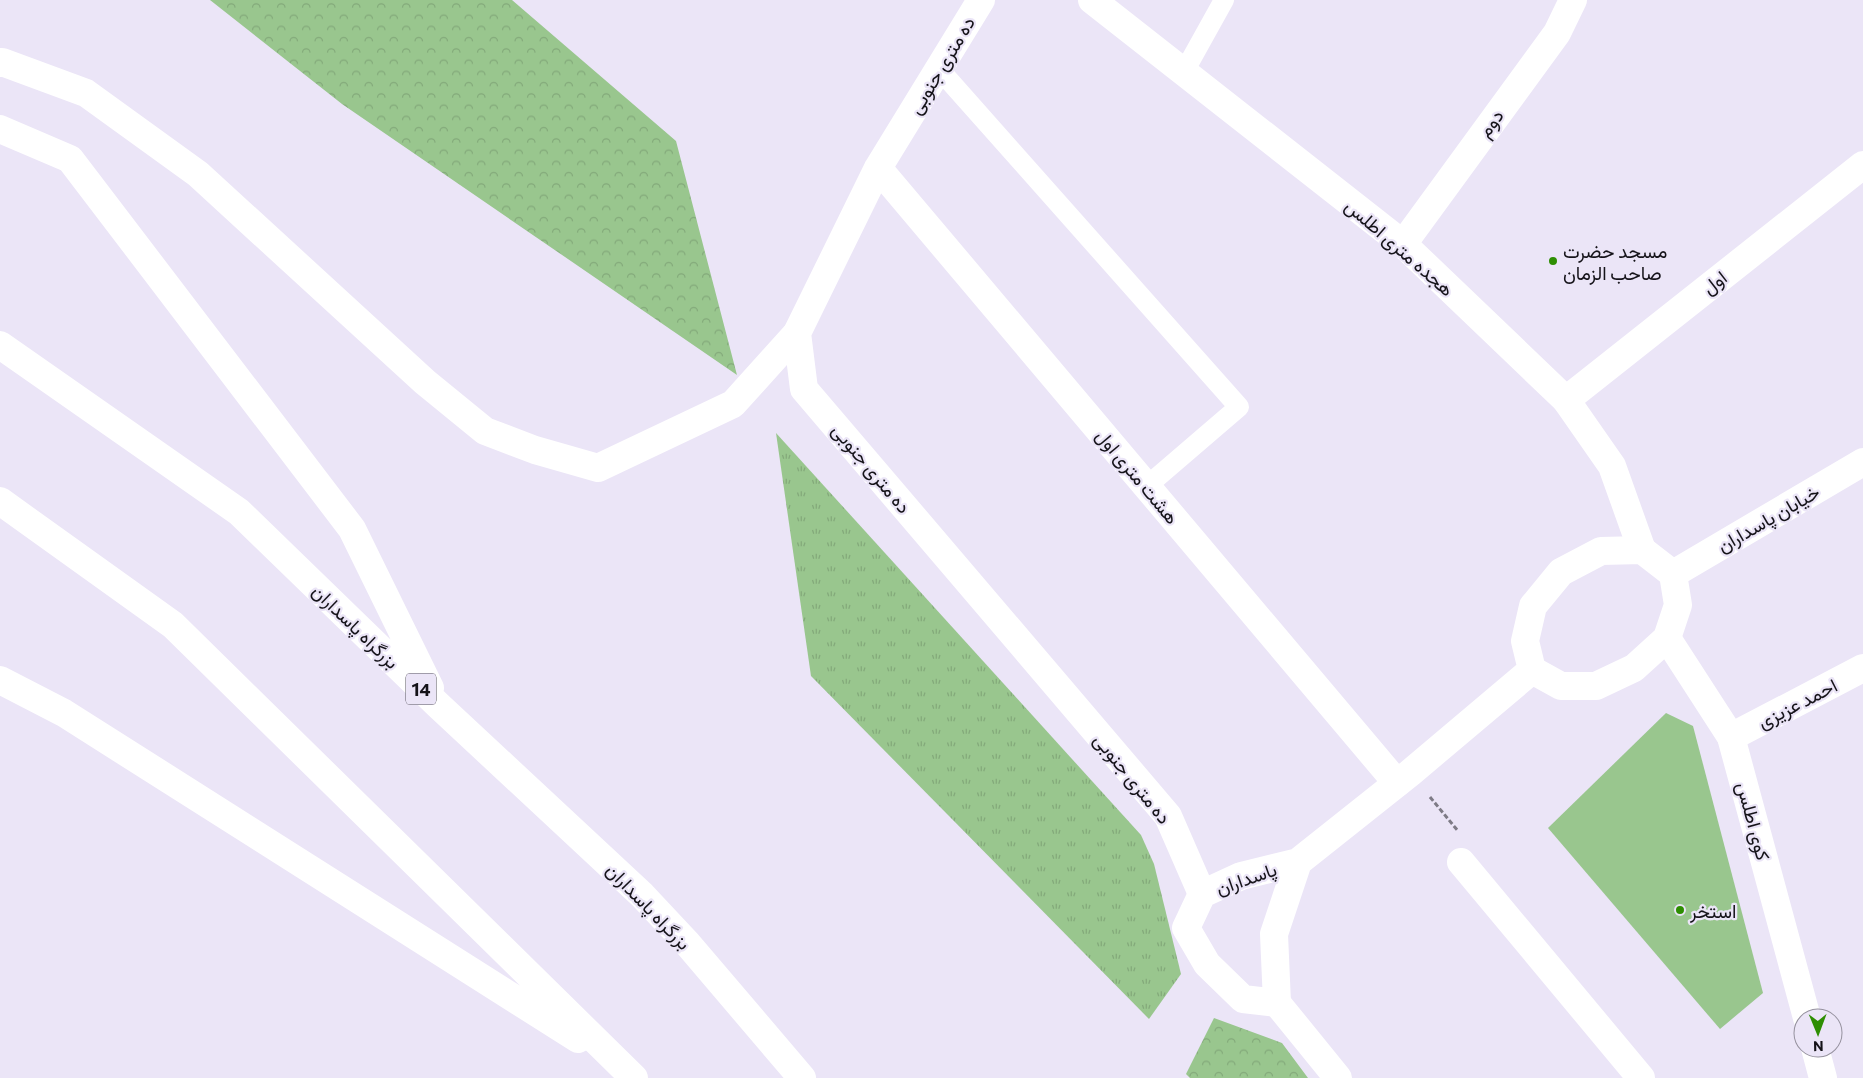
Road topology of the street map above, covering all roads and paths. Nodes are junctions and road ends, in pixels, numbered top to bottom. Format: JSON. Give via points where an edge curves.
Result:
{"nodes":[{"id":1,"x":981,"y":0,"type":"edge"},
{"id":2,"x":1092,"y":0,"type":"edge"},
{"id":3,"x":1224,"y":0,"type":"edge"},
{"id":4,"x":1573,"y":0,"type":"edge"},
{"id":5,"x":0,"y":63,"type":"edge"},
{"id":6,"x":939,"y":69,"type":"junction"},
{"id":7,"x":1184,"y":72,"type":"junction"},
{"id":8,"x":0,"y":129,"type":"edge"},
{"id":9,"x":1863,"y":165,"type":"edge"},
{"id":10,"x":878,"y":168,"type":"junction"},
{"id":11,"x":1403,"y":244,"type":"junction"},
{"id":12,"x":798,"y":333,"type":"junction"},
{"id":13,"x":0,"y":344,"type":"edge"},
{"id":14,"x":1566,"y":400,"type":"junction"},
{"id":15,"x":1863,"y":462,"type":"edge"},
{"id":16,"x":1147,"y":486,"type":"junction"},
{"id":17,"x":0,"y":501,"type":"edge"},
{"id":18,"x":1642,"y":550,"type":"junction"},
{"id":19,"x":1673,"y":574,"type":"junction"},
{"id":20,"x":1667,"y":638,"type":"junction"},
{"id":21,"x":1863,"y":668,"type":"edge"},
{"id":22,"x":1532,"y":670,"type":"junction"},
{"id":23,"x":0,"y":680,"type":"edge"},
{"id":24,"x":438,"y":705,"type":"junction"},
{"id":25,"x":1731,"y":737,"type":"junction"},
{"id":26,"x":1403,"y":778,"type":"junction"},
{"id":27,"x":1298,"y":862,"type":"junction"},
{"id":28,"x":1462,"y":862,"type":"joint"},
{"id":29,"x":1202,"y":894,"type":"junction"},
{"id":30,"x":1277,"y":1002,"type":"junction"},
{"id":31,"x":1804,"y":1008,"type":"edge"},
{"id":32,"x":1818,"y":1058,"type":"edge"},
{"id":33,"x":629,"y":1073,"type":"edge"},
{"id":34,"x":802,"y":1078,"type":"edge"},
{"id":35,"x":1338,"y":1078,"type":"edge"},
{"id":36,"x":1640,"y":1078,"type":"edge"},
{"id":37,"x":1823,"y":1078,"type":"edge"}],
"edges":[{"from":1,"to":6,"type":"main road","name":"ده متری جنوبی"},
{"from":2,"to":7,"type":"main road","name":"هجده متری اطلس"},
{"from":3,"to":7,"type":"lane"},
{"from":4,"to":11,"type":"main road","name":"دوم","via":[[1557,33]]},
{"from":5,"to":12,"type":"main road","via":[[86,93],[198,174],[425,382],[477,425],[535,450],[598,468],[733,404]]},
{"from":6,"to":10,"type":"main road","name":"ده متری جنوبی"},
{"from":6,"to":16,"type":"lane","via":[[1239,407]]},
{"from":7,"to":11,"type":"main road","name":"هجده متری اطلس"},
{"from":8,"to":24,"type":"main road","via":[[70,159],[352,529]]},
{"from":9,"to":14,"type":"main road","name":"اول"},
{"from":10,"to":12,"type":"main road","name":"ده متری جنوبی"},
{"from":10,"to":16,"type":"main road","name":"هشت متری اول"},
{"from":11,"to":14,"type":"main road","name":"هجده متری اطلس"},
{"from":12,"to":29,"type":"main road","name":"ده متری جنوبی","via":[[804,389],[1168,816]]},
{"from":13,"to":24,"type":"main road","name":"بزرگراه پاسداران","number":"14","via":[[239,512]]},
{"from":14,"to":18,"type":"main road","name":"هجده متری اطلس","via":[[1612,466]]},
{"from":15,"to":19,"type":"main road","name":"خیابان پاسداران"},
{"from":16,"to":26,"type":"main road","name":"هشت متری اول"},
{"from":17,"to":33,"type":"main road","via":[[173,625]]},
{"from":18,"to":19,"type":"main road"},
{"from":18,"to":22,"type":"main road","via":[[1601,552],[1561,572],[1533,606],[1525,641]]},
{"from":19,"to":20,"type":"main road","via":[[1678,605]]},
{"from":20,"to":22,"type":"main road","via":[[1634,668],[1596,686],[1561,686]]},
{"from":20,"to":25,"type":"main road","name":"کوی اطلس"},
{"from":21,"to":25,"type":"main road","name":"احمد عزیزی"},
{"from":22,"to":26,"type":"main road","name":"پاسداران"},
{"from":23,"to":33,"type":"main road","via":[[64,713]]},
{"from":24,"to":34,"type":"main road","name":"بزرگراه پاسداران","number":"14","via":[[642,895]]},
{"from":25,"to":31,"type":"main road","name":"کوی اطلس"},
{"from":26,"to":27,"type":"main road","name":"پاسداران"},
{"from":26,"to":28,"type":"path","via":[[1475,850]]},
{"from":27,"to":29,"type":"main road","name":"پاسداران","via":[[1241,876]]},
{"from":27,"to":30,"type":"main road","name":"پاسداران","via":[[1274,934]]},
{"from":28,"to":36,"type":"main road"},
{"from":29,"to":30,"type":"main road","name":"پاسداران","via":[[1186,928],[1207,964],[1243,999]]},
{"from":30,"to":35,"type":"main road"},
{"from":32,"to":37,"type":"main road"}]}
